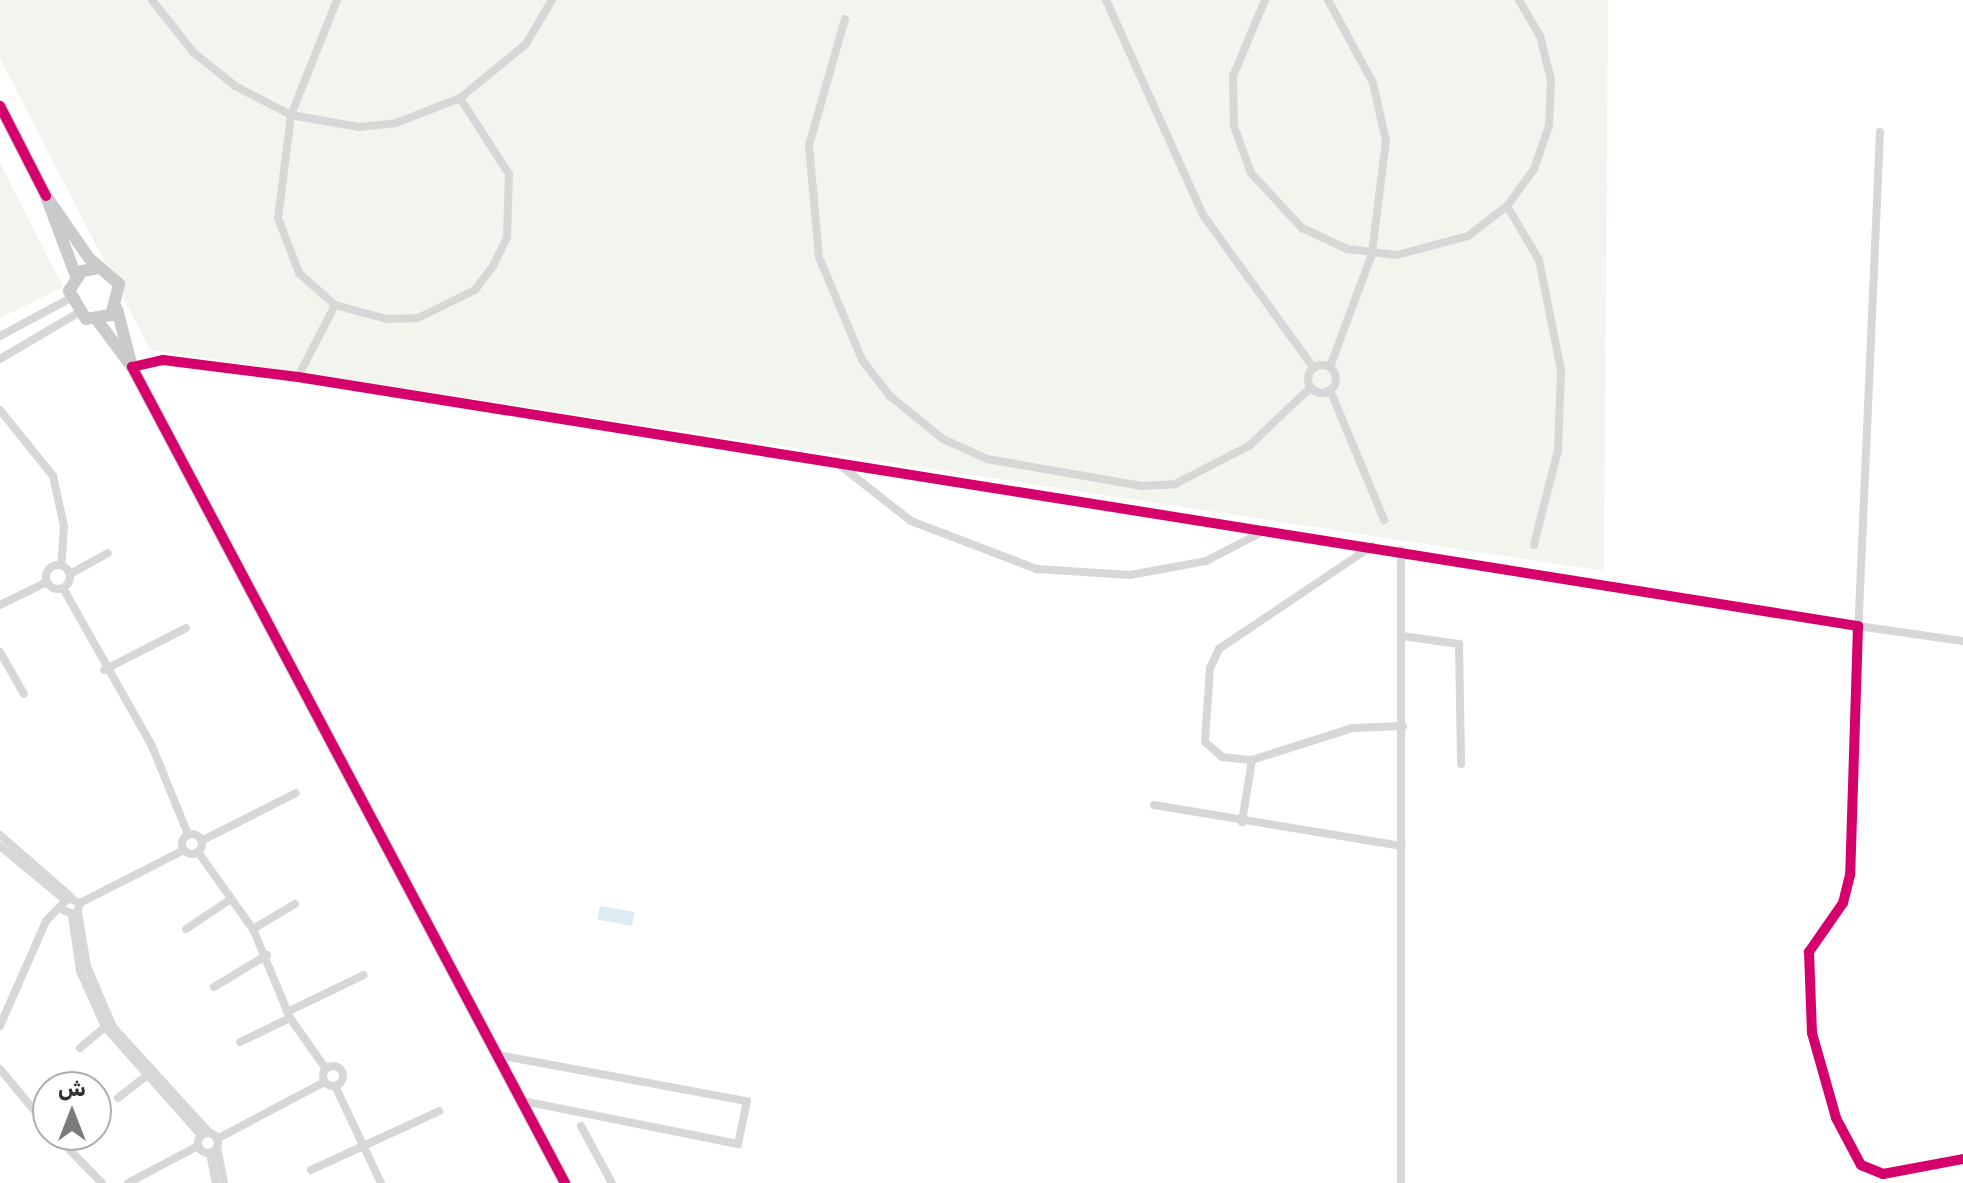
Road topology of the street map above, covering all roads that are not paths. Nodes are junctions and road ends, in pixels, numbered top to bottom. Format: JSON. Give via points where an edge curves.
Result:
{"nodes":[{"id":1,"x":152,"y":0,"type":"edge"},
{"id":2,"x":337,"y":0,"type":"edge"},
{"id":3,"x":552,"y":0,"type":"edge"},
{"id":4,"x":1106,"y":0,"type":"edge"},
{"id":5,"x":1265,"y":0,"type":"edge"},
{"id":6,"x":1328,"y":0,"type":"edge"},
{"id":7,"x":1519,"y":0,"type":"edge"},
{"id":8,"x":845,"y":19,"type":"dead end"},
{"id":9,"x":460,"y":98,"type":"junction"},
{"id":10,"x":0,"y":106,"type":"edge"},
{"id":11,"x":291,"y":115,"type":"junction"},
{"id":12,"x":1880,"y":132,"type":"dead end"},
{"id":13,"x":46,"y":196,"type":"junction"},
{"id":14,"x":1507,"y":206,"type":"junction"},
{"id":15,"x":1372,"y":254,"type":"junction"},
{"id":16,"x":99,"y":268,"type":"junction"},
{"id":17,"x":76,"y":276,"type":"junction"},
{"id":18,"x":69,"y":299,"type":"junction"},
{"id":19,"x":335,"y":305,"type":"junction"},
{"id":20,"x":117,"y":309,"type":"junction"},
{"id":21,"x":78,"y":313,"type":"junction"},
{"id":22,"x":97,"y":320,"type":"junction"},
{"id":23,"x":0,"y":336,"type":"edge"},
{"id":24,"x":0,"y":359,"type":"edge"},
{"id":25,"x":132,"y":367,"type":"junction"},
{"id":26,"x":1313,"y":367,"type":"junction"},
{"id":27,"x":1330,"y":367,"type":"junction"},
{"id":28,"x":298,"y":377,"type":"junction"},
{"id":29,"x":1310,"y":388,"type":"junction"},
{"id":30,"x":1330,"y":390,"type":"junction"},
{"id":31,"x":1,"y":412,"type":"edge"},
{"id":32,"x":835,"y":462,"type":"junction"},
{"id":33,"x":1384,"y":520,"type":"dead end"},
{"id":34,"x":1266,"y":530,"type":"junction"},
{"id":35,"x":1534,"y":545,"type":"dead end"},
{"id":36,"x":1372,"y":546,"type":"junction"},
{"id":37,"x":1401,"y":550,"type":"junction"},
{"id":38,"x":108,"y":553,"type":"dead end"},
{"id":39,"x":61,"y":565,"type":"junction"},
{"id":40,"x":70,"y":574,"type":"junction"},
{"id":41,"x":47,"y":582,"type":"junction"},
{"id":42,"x":63,"y":588,"type":"junction"},
{"id":43,"x":0,"y":605,"type":"edge"},
{"id":44,"x":1858,"y":626,"type":"junction"},
{"id":45,"x":186,"y":628,"type":"dead end"},
{"id":46,"x":1402,"y":636,"type":"junction"},
{"id":47,"x":1963,"y":641,"type":"edge"},
{"id":48,"x":0,"y":652,"type":"edge"},
{"id":49,"x":104,"y":670,"type":"junction"},
{"id":50,"x":24,"y":694,"type":"dead end"},
{"id":51,"x":1403,"y":726,"type":"junction"},
{"id":52,"x":1252,"y":760,"type":"junction"},
{"id":53,"x":1461,"y":764,"type":"dead end"},
{"id":54,"x":296,"y":793,"type":"dead end"},
{"id":55,"x":1154,"y":805,"type":"dead end"},
{"id":56,"x":1242,"y":822,"type":"junction"},
{"id":57,"x":188,"y":834,"type":"junction"},
{"id":58,"x":0,"y":835,"type":"edge"},
{"id":59,"x":201,"y":841,"type":"junction"},
{"id":60,"x":0,"y":846,"type":"edge"},
{"id":61,"x":1402,"y":846,"type":"junction"},
{"id":62,"x":184,"y":850,"type":"junction"},
{"id":63,"x":198,"y":852,"type":"junction"},
{"id":64,"x":231,"y":899,"type":"junction"},
{"id":65,"x":66,"y":902,"type":"junction"},
{"id":66,"x":80,"y":903,"type":"junction"},
{"id":67,"x":295,"y":904,"type":"dead end"},
{"id":68,"x":75,"y":914,"type":"junction"},
{"id":69,"x":186,"y":929,"type":"dead end"},
{"id":70,"x":253,"y":929,"type":"junction"},
{"id":71,"x":267,"y":955,"type":"junction"},
{"id":72,"x":364,"y":975,"type":"dead end"},
{"id":73,"x":214,"y":987,"type":"dead end"},
{"id":74,"x":289,"y":1015,"type":"junction"},
{"id":75,"x":0,"y":1026,"type":"edge"},
{"id":76,"x":105,"y":1027,"type":"junction"},
{"id":77,"x":240,"y":1042,"type":"dead end"},
{"id":78,"x":80,"y":1048,"type":"dead end"},
{"id":79,"x":498,"y":1055,"type":"junction"},
{"id":80,"x":0,"y":1069,"type":"edge"},
{"id":81,"x":326,"y":1069,"type":"junction"},
{"id":82,"x":146,"y":1076,"type":"junction"},
{"id":83,"x":324,"y":1082,"type":"junction"},
{"id":84,"x":335,"y":1086,"type":"junction"},
{"id":85,"x":118,"y":1098,"type":"dead end"},
{"id":86,"x":522,"y":1101,"type":"junction"},
{"id":87,"x":32,"y":1108,"type":"edge"},
{"id":88,"x":439,"y":1111,"type":"dead end"},
{"id":89,"x":581,"y":1126,"type":"dead end"},
{"id":90,"x":205,"y":1134,"type":"junction"},
{"id":91,"x":361,"y":1145,"type":"junction"},
{"id":92,"x":198,"y":1146,"type":"junction"},
{"id":93,"x":215,"y":1146,"type":"junction"},
{"id":94,"x":71,"y":1151,"type":"edge"},
{"id":95,"x":1963,"y":1159,"type":"edge"},
{"id":96,"x":311,"y":1170,"type":"dead end"},
{"id":97,"x":102,"y":1183,"type":"edge"},
{"id":98,"x":128,"y":1183,"type":"edge"},
{"id":99,"x":216,"y":1183,"type":"edge"},
{"id":100,"x":224,"y":1183,"type":"edge"},
{"id":101,"x":381,"y":1183,"type":"edge"},
{"id":102,"x":565,"y":1183,"type":"edge"},
{"id":103,"x":612,"y":1183,"type":"edge"},
{"id":104,"x":1401,"y":1183,"type":"edge"}],
"edges":[{"from":1,"to":11,"type":"street","via":[[193,52],[235,86]]},
{"from":2,"to":11,"type":"street"},
{"from":3,"to":9,"type":"street","via":[[526,44]]},
{"from":4,"to":26,"type":"street","via":[[1203,215]]},
{"from":5,"to":15,"type":"street","via":[[1233,76],[1241,150],[1265,194],[1292,220],[1323,240]]},
{"from":6,"to":15,"type":"street","via":[[1351,33],[1382,117],[1386,168]]},
{"from":7,"to":14,"type":"street","via":[[1547,58],[1552,103],[1539,159]]},
{"from":8,"to":29,"type":"street","via":[[809,145],[819,257],[862,360],[890,396],[943,439],[987,459],[1166,486],[1230,460]]},
{"from":9,"to":11,"type":"street","via":[[371,125]]},
{"from":9,"to":19,"type":"street","via":[[509,174],[507,237],[493,266],[475,290],[418,318],[387,319]]},
{"from":10,"to":13,"type":"main road"},
{"from":11,"to":19,"type":"street","via":[[278,218],[299,273]]},
{"from":12,"to":44,"type":"street"},
{"from":13,"to":16,"type":"main road"},
{"from":13,"to":17,"type":"main road"},
{"from":14,"to":15,"type":"street","via":[[1445,246]]},
{"from":14,"to":35,"type":"street","via":[[1539,260],[1561,370],[1558,450]]},
{"from":15,"to":27,"type":"street"},
{"from":16,"to":17,"type":"main road"},
{"from":16,"to":20,"type":"main road","via":[[119,284]]},
{"from":17,"to":18,"type":"main road"},
{"from":18,"to":21,"type":"main road"},
{"from":18,"to":23,"type":"street"},
{"from":19,"to":28,"type":"street"},
{"from":20,"to":22,"type":"main road"},
{"from":20,"to":25,"type":"main road"},
{"from":21,"to":22,"type":"main road"},
{"from":21,"to":24,"type":"street"},
{"from":22,"to":25,"type":"main road"},
{"from":25,"to":28,"type":"street","via":[[163,360]]},
{"from":25,"to":79,"type":"main road"},
{"from":26,"to":27,"type":"street"},
{"from":26,"to":29,"type":"street"},
{"from":27,"to":30,"type":"street","via":[[1336,377]]},
{"from":28,"to":32,"type":"street"},
{"from":29,"to":30,"type":"street"},
{"from":30,"to":33,"type":"street"},
{"from":31,"to":39,"type":"street","via":[[53,476],[64,526]]},
{"from":32,"to":34,"type":"street"},
{"from":32,"to":34,"type":"street","via":[[911,521],[1037,569],[1142,573],[1236,551]]},
{"from":34,"to":36,"type":"street"},
{"from":36,"to":37,"type":"street"},
{"from":36,"to":52,"type":"street","via":[[1231,637],[1212,657],[1205,742],[1222,757]]},
{"from":37,"to":44,"type":"street"},
{"from":37,"to":46,"type":"street"},
{"from":38,"to":40,"type":"street"},
{"from":39,"to":40,"type":"street"},
{"from":39,"to":41,"type":"street","via":[[47,570]]},
{"from":40,"to":42,"type":"street"},
{"from":41,"to":42,"type":"street"},
{"from":41,"to":43,"type":"street"},
{"from":42,"to":49,"type":"street"},
{"from":44,"to":47,"type":"street"},
{"from":44,"to":95,"type":"street","via":[[1850,875],[1843,903],[1809,952],[1812,1033],[1836,1118],[1861,1165],[1883,1174]]},
{"from":45,"to":49,"type":"street"},
{"from":46,"to":51,"type":"street"},
{"from":46,"to":53,"type":"street","via":[[1459,644]]},
{"from":48,"to":50,"type":"street"},
{"from":49,"to":57,"type":"street","via":[[152,746]]},
{"from":51,"to":52,"type":"street","via":[[1363,726]]},
{"from":51,"to":61,"type":"street"},
{"from":52,"to":56,"type":"street"},
{"from":54,"to":59,"type":"street"},
{"from":55,"to":56,"type":"street"},
{"from":56,"to":61,"type":"street"},
{"from":57,"to":59,"type":"street"},
{"from":57,"to":62,"type":"street"},
{"from":58,"to":65,"type":"street"},
{"from":59,"to":63,"type":"street"},
{"from":60,"to":65,"type":"street"},
{"from":61,"to":104,"type":"street"},
{"from":62,"to":63,"type":"street"},
{"from":62,"to":66,"type":"street"},
{"from":63,"to":64,"type":"street"},
{"from":64,"to":69,"type":"street"},
{"from":64,"to":70,"type":"street"},
{"from":65,"to":66,"type":"street"},
{"from":65,"to":68,"type":"street"},
{"from":65,"to":75,"type":"street","via":[[36,937]]},
{"from":66,"to":68,"type":"street"},
{"from":67,"to":70,"type":"street"},
{"from":68,"to":76,"type":"street","via":[[80,971]]},
{"from":68,"to":82,"type":"street","via":[[96,994]]},
{"from":70,"to":71,"type":"street"},
{"from":71,"to":73,"type":"street"},
{"from":71,"to":74,"type":"street"},
{"from":72,"to":74,"type":"street"},
{"from":74,"to":77,"type":"street"},
{"from":74,"to":81,"type":"street"},
{"from":76,"to":78,"type":"street"},
{"from":76,"to":82,"type":"street"},
{"from":79,"to":86,"type":"main road"},
{"from":79,"to":86,"type":"street","via":[[747,1101],[738,1144]]},
{"from":80,"to":87,"type":"street"},
{"from":81,"to":83,"type":"street"},
{"from":81,"to":84,"type":"street","via":[[341,1070]]},
{"from":82,"to":85,"type":"street"},
{"from":82,"to":90,"type":"street"},
{"from":83,"to":84,"type":"street"},
{"from":83,"to":93,"type":"street"},
{"from":84,"to":91,"type":"street"},
{"from":86,"to":102,"type":"main road"},
{"from":88,"to":91,"type":"street"},
{"from":89,"to":103,"type":"street"},
{"from":90,"to":92,"type":"street"},
{"from":90,"to":93,"type":"street"},
{"from":91,"to":96,"type":"street"},
{"from":91,"to":101,"type":"street"},
{"from":92,"to":93,"type":"street"},
{"from":92,"to":98,"type":"street"},
{"from":93,"to":99,"type":"street"},
{"from":93,"to":100,"type":"street"},
{"from":94,"to":97,"type":"street"}]}
